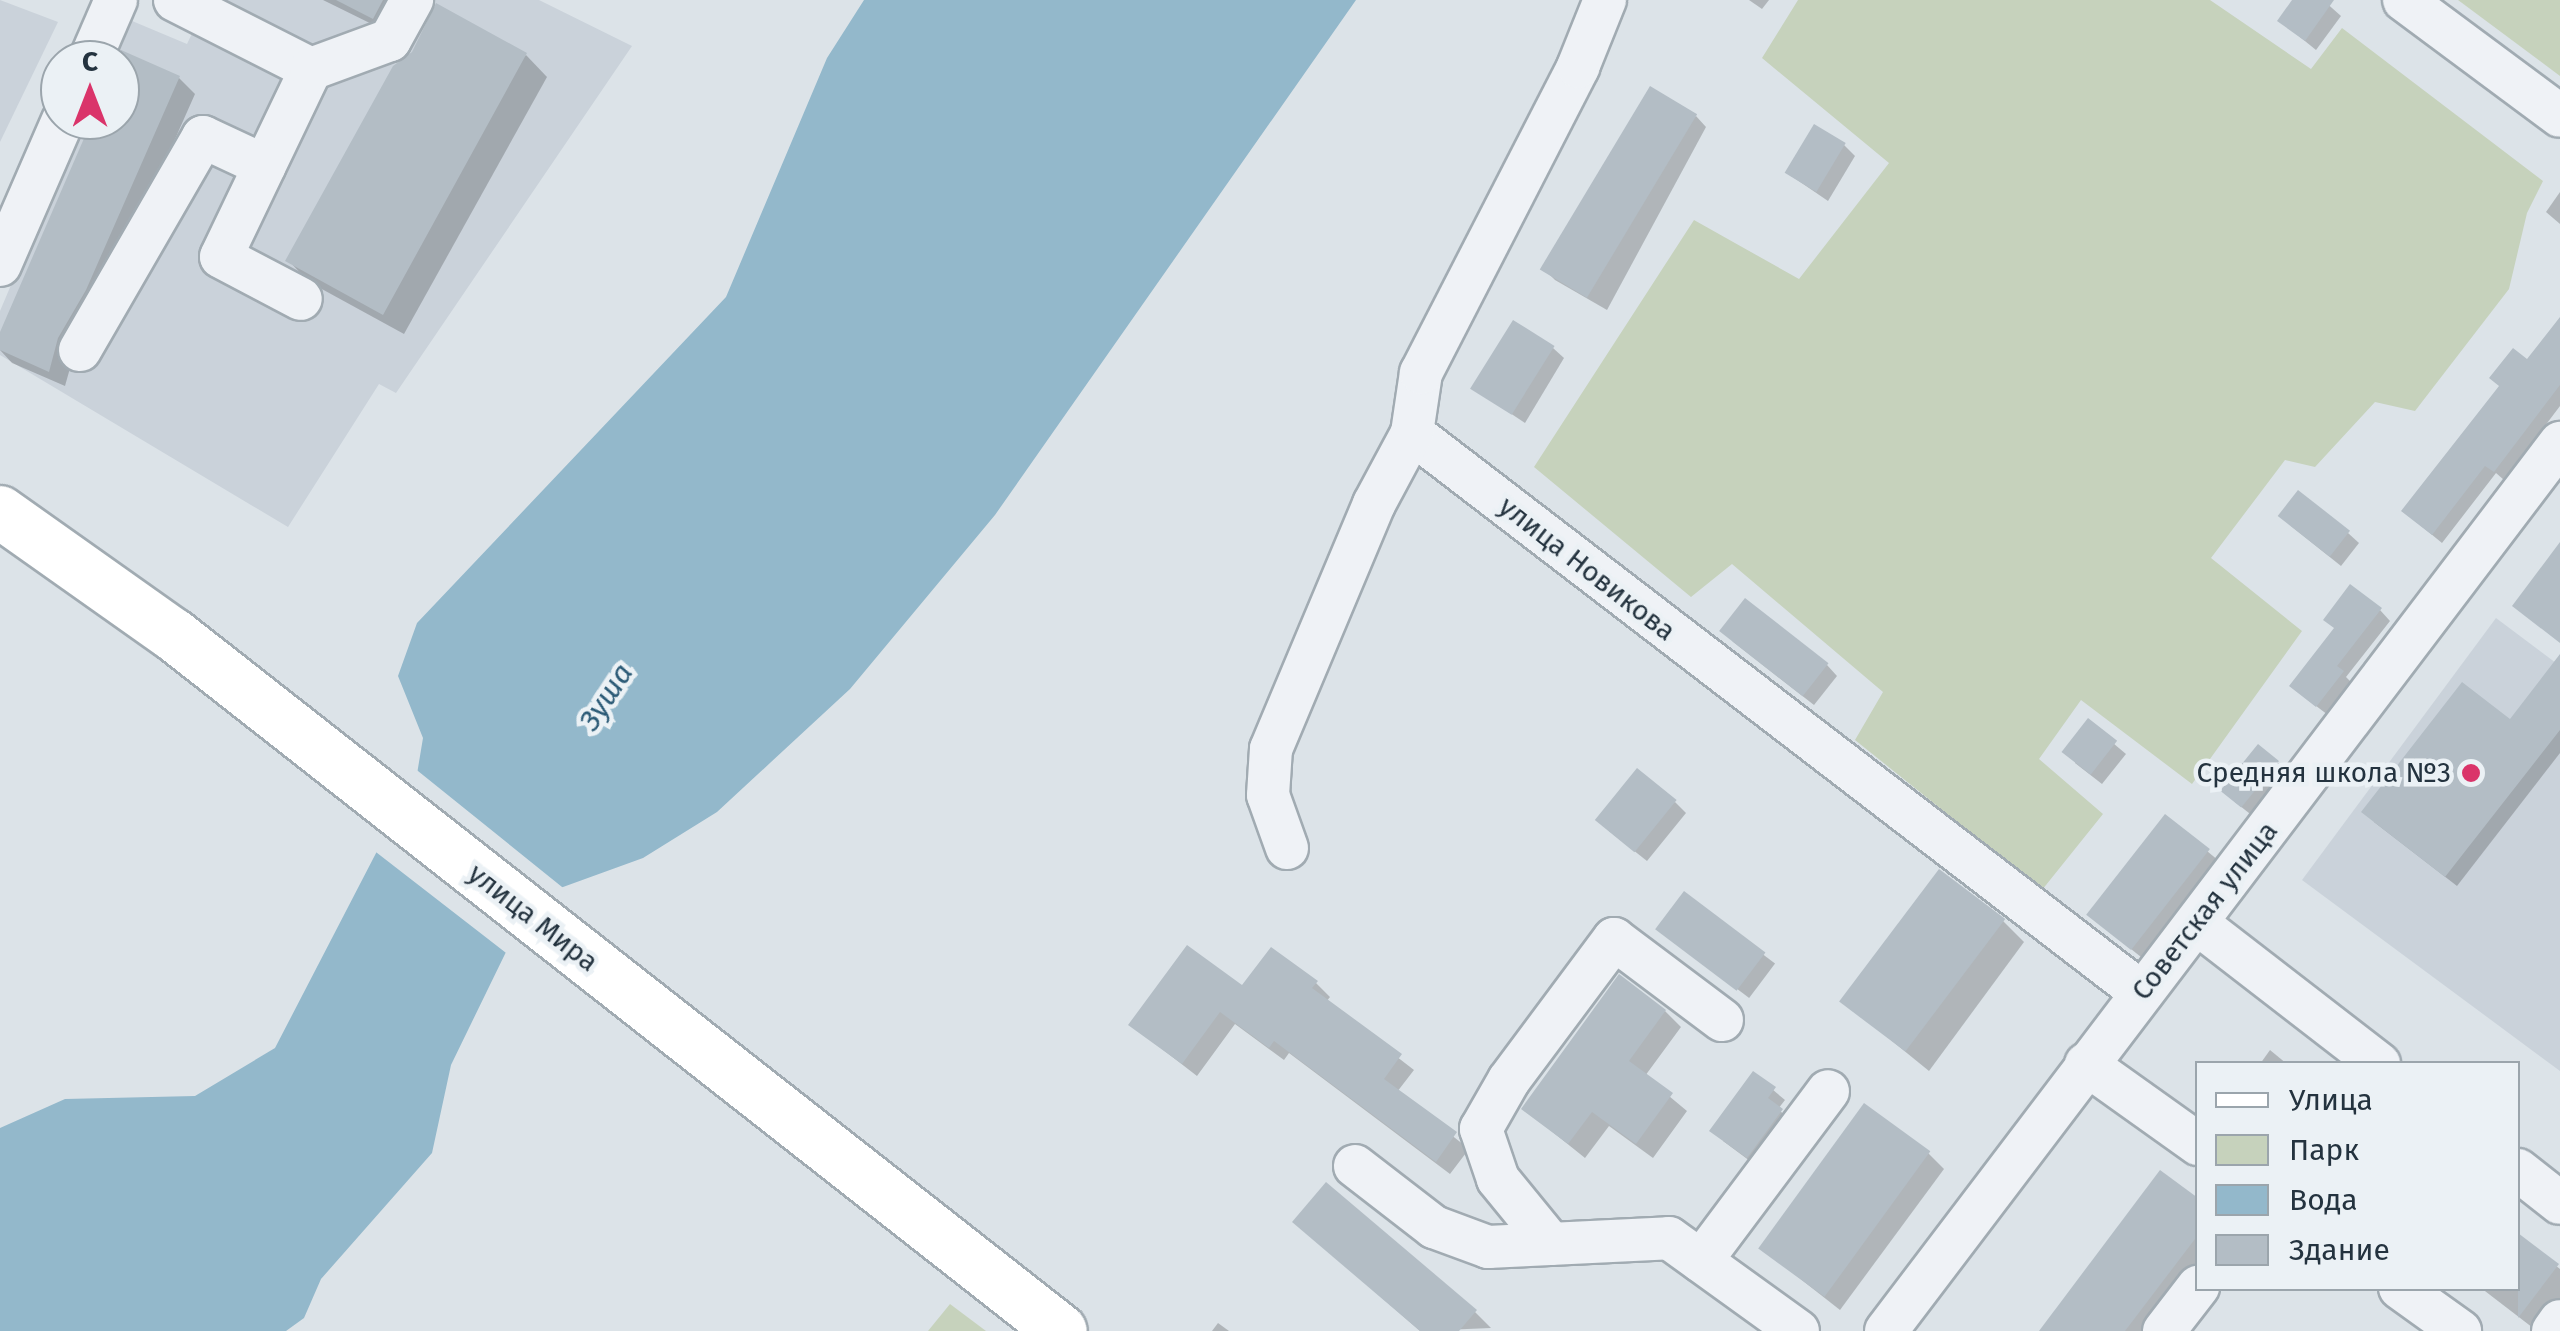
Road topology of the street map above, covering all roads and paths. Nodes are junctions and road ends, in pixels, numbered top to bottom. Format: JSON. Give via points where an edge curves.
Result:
{"nodes":[{"id":1,"x":116,"y":0,"type":"edge"},
{"id":2,"x":176,"y":0,"type":"edge"},
{"id":3,"x":412,"y":0,"type":"edge"},
{"id":4,"x":1605,"y":0,"type":"edge"},
{"id":5,"x":2404,"y":0,"type":"edge"},
{"id":6,"x":99,"y":40,"type":"edge"},
{"id":7,"x":311,"y":70,"type":"junction"},
{"id":8,"x":2560,"y":116,"type":"edge"},
{"id":9,"x":54,"y":140,"type":"edge"},
{"id":10,"x":265,"y":166,"type":"junction"},
{"id":11,"x":0,"y":265,"type":"edge"},
{"id":12,"x":300,"y":298,"type":"dead end"},
{"id":13,"x":80,"y":350,"type":"dead end"},
{"id":14,"x":1412,"y":432,"type":"junction"},
{"id":15,"x":2560,"y":443,"type":"edge"},
{"id":16,"x":0,"y":512,"type":"edge"},
{"id":17,"x":1287,"y":848,"type":"dead end"},
{"id":18,"x":2198,"y":924,"type":"junction"},
{"id":19,"x":2142,"y":993,"type":"junction"},
{"id":20,"x":1722,"y":1020,"type":"dead end"},
{"id":21,"x":2375,"y":1061,"type":"edge"},
{"id":22,"x":2086,"y":1064,"type":"junction"},
{"id":23,"x":1828,"y":1090,"type":"dead end"},
{"id":24,"x":2195,"y":1142,"type":"edge"},
{"id":25,"x":1355,"y":1166,"type":"dead end"},
{"id":26,"x":2520,"y":1172,"type":"edge"},
{"id":27,"x":2560,"y":1203,"type":"edge"},
{"id":28,"x":1551,"y":1244,"type":"junction"},
{"id":29,"x":1700,"y":1261,"type":"junction"},
{"id":30,"x":2195,"y":1290,"type":"edge"},
{"id":31,"x":2404,"y":1291,"type":"edge"},
{"id":32,"x":2560,"y":1321,"type":"edge"},
{"id":33,"x":1061,"y":1331,"type":"edge"},
{"id":34,"x":1798,"y":1331,"type":"edge"},
{"id":35,"x":1886,"y":1331,"type":"edge"},
{"id":36,"x":2164,"y":1331,"type":"edge"},
{"id":37,"x":2460,"y":1331,"type":"edge"},
{"id":38,"x":2553,"y":1331,"type":"edge"}],
"edges":[{"from":1,"to":6,"type":"street"},
{"from":2,"to":7,"type":"street"},
{"from":3,"to":7,"type":"street","via":[[390,40]]},
{"from":4,"to":14,"type":"street","via":[[1578,67],[1421,373]]},
{"from":5,"to":8,"type":"street"},
{"from":7,"to":10,"type":"street"},
{"from":9,"to":11,"type":"street"},
{"from":10,"to":12,"type":"street","via":[[221,258]]},
{"from":10,"to":13,"type":"street","via":[[203,137]]},
{"from":14,"to":17,"type":"street","via":[[1374,504],[1271,749],[1268,795]]},
{"from":14,"to":19,"type":"street","name":"улица Новикова"},
{"from":15,"to":18,"type":"street","name":"Советская улица"},
{"from":16,"to":33,"type":"main road","name":"улица Мира","via":[[174,634]]},
{"from":18,"to":19,"type":"street","name":"Советская улица"},
{"from":18,"to":21,"type":"street"},
{"from":19,"to":22,"type":"street","name":"Советская улица"},
{"from":20,"to":28,"type":"street","via":[[1614,939],[1509,1080],[1481,1129],[1498,1179]]},
{"from":22,"to":24,"type":"street"},
{"from":22,"to":35,"type":"street","name":"Советская улица"},
{"from":23,"to":29,"type":"street"},
{"from":25,"to":28,"type":"street","via":[[1434,1227],[1488,1247]]},
{"from":26,"to":27,"type":"street"},
{"from":28,"to":29,"type":"street","via":[[1669,1238]]},
{"from":29,"to":34,"type":"street"},
{"from":30,"to":36,"type":"street"},
{"from":31,"to":37,"type":"street"},
{"from":32,"to":38,"type":"street"}]}
